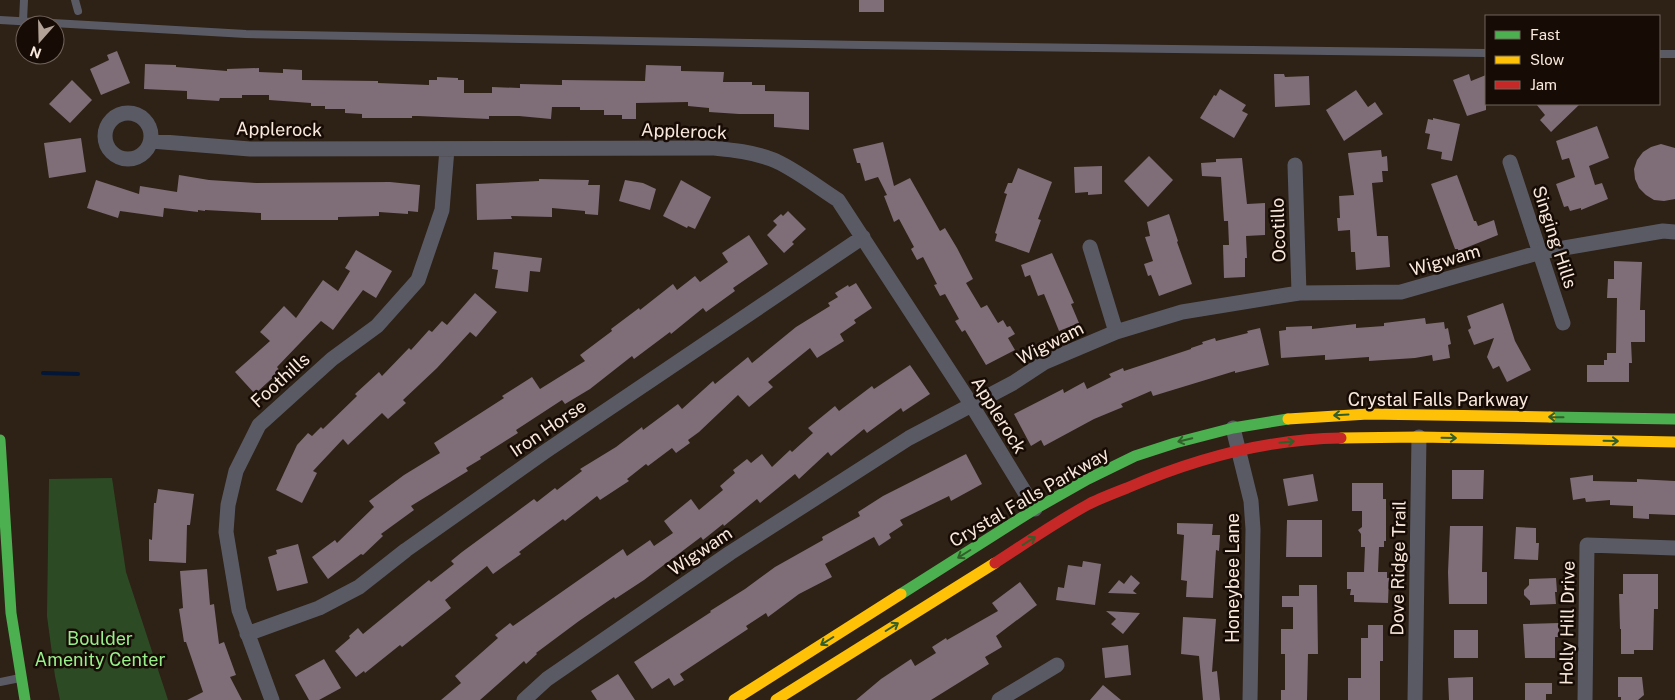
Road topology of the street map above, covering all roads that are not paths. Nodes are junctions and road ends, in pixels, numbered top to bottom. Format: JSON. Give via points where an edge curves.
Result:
{"nodes":[{"id":1,"x":24,"y":0,"type":"edge"},
{"id":2,"x":75,"y":0,"type":"edge"},
{"id":3,"x":78,"y":11,"type":"dead end"},
{"id":4,"x":23,"y":15,"type":"edge"},
{"id":5,"x":0,"y":20,"type":"edge"},
{"id":6,"x":15,"y":21,"type":"edge"},
{"id":7,"x":65,"y":23,"type":"edge"},
{"id":8,"x":1485,"y":53,"type":"edge"},
{"id":9,"x":1660,"y":54,"type":"edge"},
{"id":10,"x":1675,"y":54,"type":"edge"},
{"id":11,"x":151,"y":140,"type":"dead end"},
{"id":12,"x":447,"y":149,"type":"junction"},
{"id":13,"x":1510,"y":162,"type":"dead end"},
{"id":14,"x":1296,"y":165,"type":"dead end"},
{"id":15,"x":1675,"y":232,"type":"edge"},
{"id":16,"x":863,"y":237,"type":"junction"},
{"id":17,"x":1090,"y":247,"type":"dead end"},
{"id":18,"x":1541,"y":252,"type":"junction"},
{"id":19,"x":1299,"y":293,"type":"junction"},
{"id":20,"x":1563,"y":323,"type":"dead end"},
{"id":21,"x":1116,"y":332,"type":"junction"},
{"id":22,"x":971,"y":404,"type":"junction"},
{"id":23,"x":1675,"y":419,"type":"edge"},
{"id":24,"x":1233,"y":428,"type":"junction"},
{"id":25,"x":1419,"y":437,"type":"junction"},
{"id":26,"x":0,"y":440,"type":"edge"},
{"id":27,"x":1675,"y":442,"type":"edge"},
{"id":28,"x":0,"y":448,"type":"edge"},
{"id":29,"x":1238,"y":450,"type":"junction"},
{"id":30,"x":1035,"y":509,"type":"junction"},
{"id":31,"x":3,"y":515,"type":"edge"},
{"id":32,"x":1675,"y":548,"type":"edge"},
{"id":33,"x":6,"y":614,"type":"edge"},
{"id":34,"x":247,"y":634,"type":"junction"},
{"id":35,"x":1056,"y":665,"type":"dead end"},
{"id":36,"x":20,"y":678,"type":"junction"},
{"id":37,"x":0,"y":682,"type":"edge"},
{"id":38,"x":25,"y":700,"type":"edge"},
{"id":39,"x":272,"y":700,"type":"edge"},
{"id":40,"x":524,"y":700,"type":"edge"},
{"id":41,"x":734,"y":700,"type":"edge"},
{"id":42,"x":776,"y":700,"type":"edge"},
{"id":43,"x":999,"y":700,"type":"edge"},
{"id":44,"x":1250,"y":700,"type":"edge"},
{"id":45,"x":1415,"y":700,"type":"edge"},
{"id":46,"x":1585,"y":700,"type":"edge"}],
"edges":[{"from":1,"to":4,"type":"lane"},
{"from":2,"to":3,"type":"lane"},
{"from":5,"to":6,"type":"lane"},
{"from":7,"to":8,"type":"lane","via":[[246,34],[864,46]]},
{"from":9,"to":10,"type":"lane"},
{"from":11,"to":12,"type":"street","name":"Applerock","via":[[250,149]]},
{"from":12,"to":16,"type":"street","name":"Applerock","via":[[713,148],[743,152],[772,159],[838,200]]},
{"from":12,"to":34,"type":"street","name":"Foothills","via":[[442,210],[418,280],[377,326],[332,359],[258,425],[236,471],[228,504],[226,532],[239,610]]},
{"from":13,"to":18,"type":"street","name":"Singing Hills"},
{"from":14,"to":19,"type":"street","name":"Ocotillo"},
{"from":15,"to":18,"type":"street","name":"Wigwam"},
{"from":16,"to":22,"type":"street","name":"Applerock"},
{"from":16,"to":34,"type":"street","name":"Iron Horse","via":[[546,451],[359,587],[318,608]]},
{"from":17,"to":21,"type":"street"},
{"from":18,"to":19,"type":"street","name":"Wigwam","via":[[1401,292]]},
{"from":18,"to":20,"type":"street","name":"Singing Hills"},
{"from":19,"to":21,"type":"street","name":"Wigwam","via":[[1182,312]]},
{"from":21,"to":22,"type":"street","name":"Wigwam","via":[[1045,362]]},
{"from":22,"to":30,"type":"street","name":"Applerock"},
{"from":22,"to":40,"type":"street","name":"Wigwam","via":[[909,438],[730,553],[548,679]]},
{"from":23,"to":24,"type":"main road","name":"Crystal Falls Parkway","one_way":true,"via":[[1368,414],[1279,420]]},
{"from":24,"to":29,"type":"street","name":"Honeybee Lane"},
{"from":24,"to":30,"type":"main road","name":"Crystal Falls Parkway","one_way":true,"via":[[1135,456]]},
{"from":25,"to":27,"type":"main road","name":"Crystal Falls Parkway","one_way":true},
{"from":29,"to":25,"type":"main road","name":"Crystal Falls Parkway","one_way":true,"via":[[1334,438]]},
{"from":25,"to":45,"type":"street","name":"Dove Ridge Trail"},
{"from":26,"to":28,"type":"main road"},
{"from":28,"to":31,"type":"main road"},
{"from":42,"to":29,"type":"main road","name":"Crystal Falls Parkway","one_way":true,"via":[[1089,504],[1150,478]]},
{"from":29,"to":44,"type":"street","name":"Honeybee Lane","via":[[1251,501],[1253,529]]},
{"from":30,"to":41,"type":"main road","name":"Crystal Falls Parkway","one_way":true},
{"from":31,"to":33,"type":"main road"},
{"from":32,"to":46,"type":"street","name":"Holly Hill Drive","via":[[1587,545]]},
{"from":33,"to":36,"type":"main road"},
{"from":34,"to":39,"type":"street","name":"Foothills"},
{"from":35,"to":43,"type":"street"},
{"from":36,"to":37,"type":"lane"},
{"from":36,"to":38,"type":"main road"}]}
